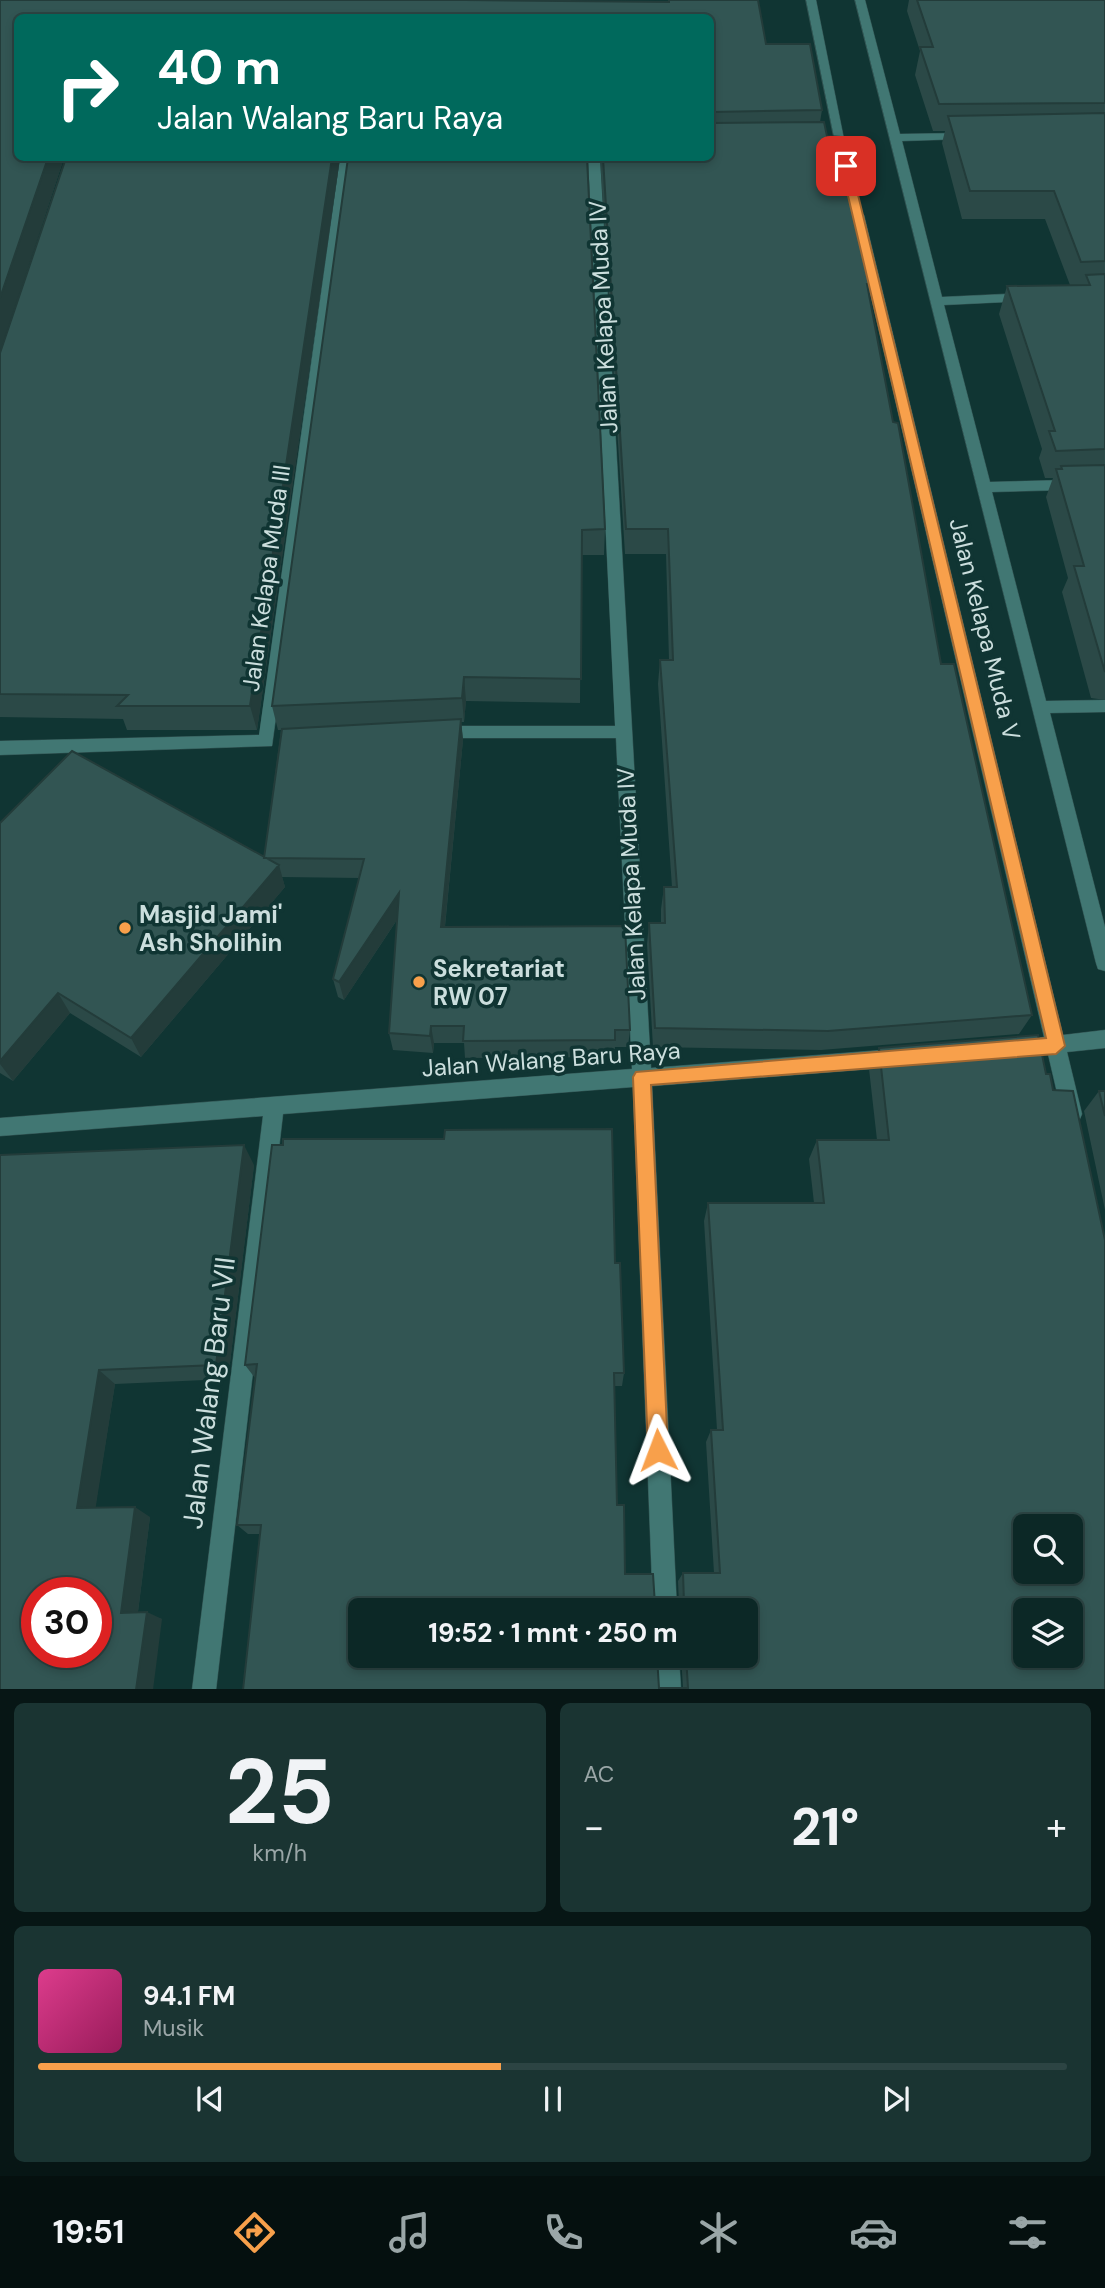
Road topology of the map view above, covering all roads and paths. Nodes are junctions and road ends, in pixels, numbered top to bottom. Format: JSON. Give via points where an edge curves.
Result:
{"nodes":[{"id":1,"x":811,"y":0,"type":"edge"},
{"id":2,"x":860,"y":0,"type":"edge"},
{"id":3,"x":983,"y":135,"type":"edge"},
{"id":4,"x":895,"y":138,"type":"junction"},
{"id":5,"x":346,"y":161,"type":"edge"},
{"id":6,"x":594,"y":161,"type":"edge"},
{"id":7,"x":1041,"y":296,"type":"edge"},
{"id":8,"x":935,"y":301,"type":"junction"},
{"id":9,"x":1105,"y":484,"type":"edge"},
{"id":10,"x":982,"y":487,"type":"junction"},
{"id":11,"x":1105,"y":706,"type":"edge"},
{"id":12,"x":1041,"y":707,"type":"junction"},
{"id":13,"x":623,"y":732,"type":"junction"},
{"id":14,"x":426,"y":733,"type":"edge"},
{"id":15,"x":0,"y":748,"type":"edge"},
{"id":16,"x":1105,"y":963,"type":"edge"},
{"id":17,"x":1105,"y":1040,"type":"edge"},
{"id":18,"x":1056,"y":1046,"type":"junction"},
{"id":19,"x":1001,"y":1050,"type":"edge"},
{"id":20,"x":918,"y":1056,"type":"edge"},
{"id":21,"x":642,"y":1077,"type":"junction"},
{"id":22,"x":274,"y":1104,"type":"junction"},
{"id":23,"x":0,"y":1127,"type":"edge"},
{"id":24,"x":1077,"y":1136,"type":"edge"},
{"id":25,"x":664,"y":1598,"type":"edge"},
{"id":26,"x":668,"y":1668,"type":"edge"},
{"id":27,"x":204,"y":1689,"type":"edge"},
{"id":28,"x":669,"y":1689,"type":"edge"}],
"edges":[{"from":1,"to":18,"type":"street","name":"Jalan Kelapa Muda V","via":[[833,141],[851,186]]},
{"from":2,"to":4,"type":"street"},
{"from":3,"to":4,"type":"street"},
{"from":4,"to":8,"type":"street"},
{"from":5,"to":15,"type":"street","name":"Jalan Kelapa Muda III","via":[[273,741]]},
{"from":6,"to":13,"type":"street","name":"Jalan Kelapa Muda IV"},
{"from":7,"to":8,"type":"street"},
{"from":8,"to":10,"type":"street"},
{"from":9,"to":10,"type":"street"},
{"from":10,"to":12,"type":"street"},
{"from":11,"to":12,"type":"street"},
{"from":12,"to":16,"type":"street"},
{"from":13,"to":14,"type":"street"},
{"from":13,"to":21,"type":"street","name":"Jalan Kelapa Muda IV"},
{"from":17,"to":18,"type":"street"},
{"from":18,"to":19,"type":"street"},
{"from":18,"to":24,"type":"street","name":"Jalan Kelapa Muda V"},
{"from":20,"to":21,"type":"street","name":"Jalan Walang Baru Raya"},
{"from":21,"to":22,"type":"street","name":"Jalan Walang Baru Raya"},
{"from":21,"to":25,"type":"street","name":"Jalan Kelapa Muda IV"},
{"from":22,"to":23,"type":"street","name":"Jalan Walang Baru Raya"},
{"from":22,"to":27,"type":"street","name":"Jalan Walang Baru VII"},
{"from":26,"to":28,"type":"street"}]}
